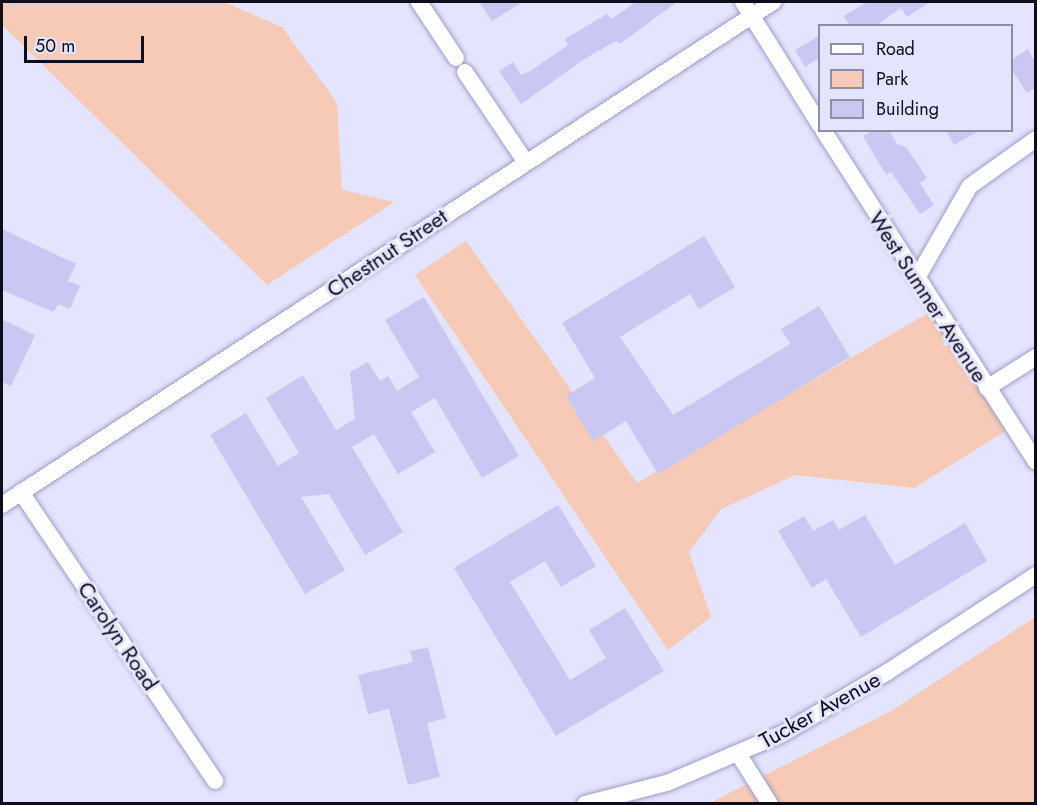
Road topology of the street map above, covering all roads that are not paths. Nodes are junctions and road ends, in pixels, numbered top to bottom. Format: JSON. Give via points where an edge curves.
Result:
{"nodes":[{"id":1,"x":420,"y":2,"type":"edge"},
{"id":2,"x":773,"y":2,"type":"edge"},
{"id":3,"x":748,"y":8,"type":"edge"},
{"id":4,"x":456,"y":58,"type":"dead end"},
{"id":5,"x":465,"y":72,"type":"dead end"},
{"id":6,"x":818,"y":123,"type":"edge"},
{"id":7,"x":824,"y":132,"type":"edge"},
{"id":8,"x":1035,"y":139,"type":"edge"},
{"id":9,"x":525,"y":161,"type":"junction"},
{"id":10,"x":916,"y":279,"type":"junction"},
{"id":11,"x":1035,"y":357,"type":"edge"},
{"id":12,"x":987,"y":388,"type":"junction"},
{"id":13,"x":1035,"y":462,"type":"edge"},
{"id":14,"x":21,"y":492,"type":"junction"},
{"id":15,"x":2,"y":505,"type":"edge"},
{"id":16,"x":1035,"y":575,"type":"edge"},
{"id":17,"x":739,"y":755,"type":"junction"},
{"id":18,"x":215,"y":781,"type":"dead end"},
{"id":19,"x":585,"y":804,"type":"edge"},
{"id":20,"x":770,"y":804,"type":"edge"}],
"edges":[{"from":1,"to":4,"type":"street"},
{"from":2,"to":3,"type":"street","name":"Chestnut Street"},
{"from":3,"to":6,"type":"street"},
{"from":3,"to":9,"type":"street","name":"Chestnut Street"},
{"from":5,"to":9,"type":"street"},
{"from":7,"to":10,"type":"street","name":"West Sumner Avenue"},
{"from":8,"to":10,"type":"street","via":[[969,186]]},
{"from":9,"to":14,"type":"street","name":"Chestnut Street"},
{"from":10,"to":12,"type":"street","name":"West Sumner Avenue"},
{"from":11,"to":12,"type":"street"},
{"from":12,"to":13,"type":"street","name":"West Sumner Avenue"},
{"from":14,"to":15,"type":"street","name":"Chestnut Street"},
{"from":14,"to":18,"type":"street","name":"Carolyn Road"},
{"from":16,"to":17,"type":"street","name":"Tucker Avenue","via":[[886,673]]},
{"from":17,"to":19,"type":"street","name":"Tucker Avenue","via":[[666,783]]},
{"from":17,"to":20,"type":"street"}]}
